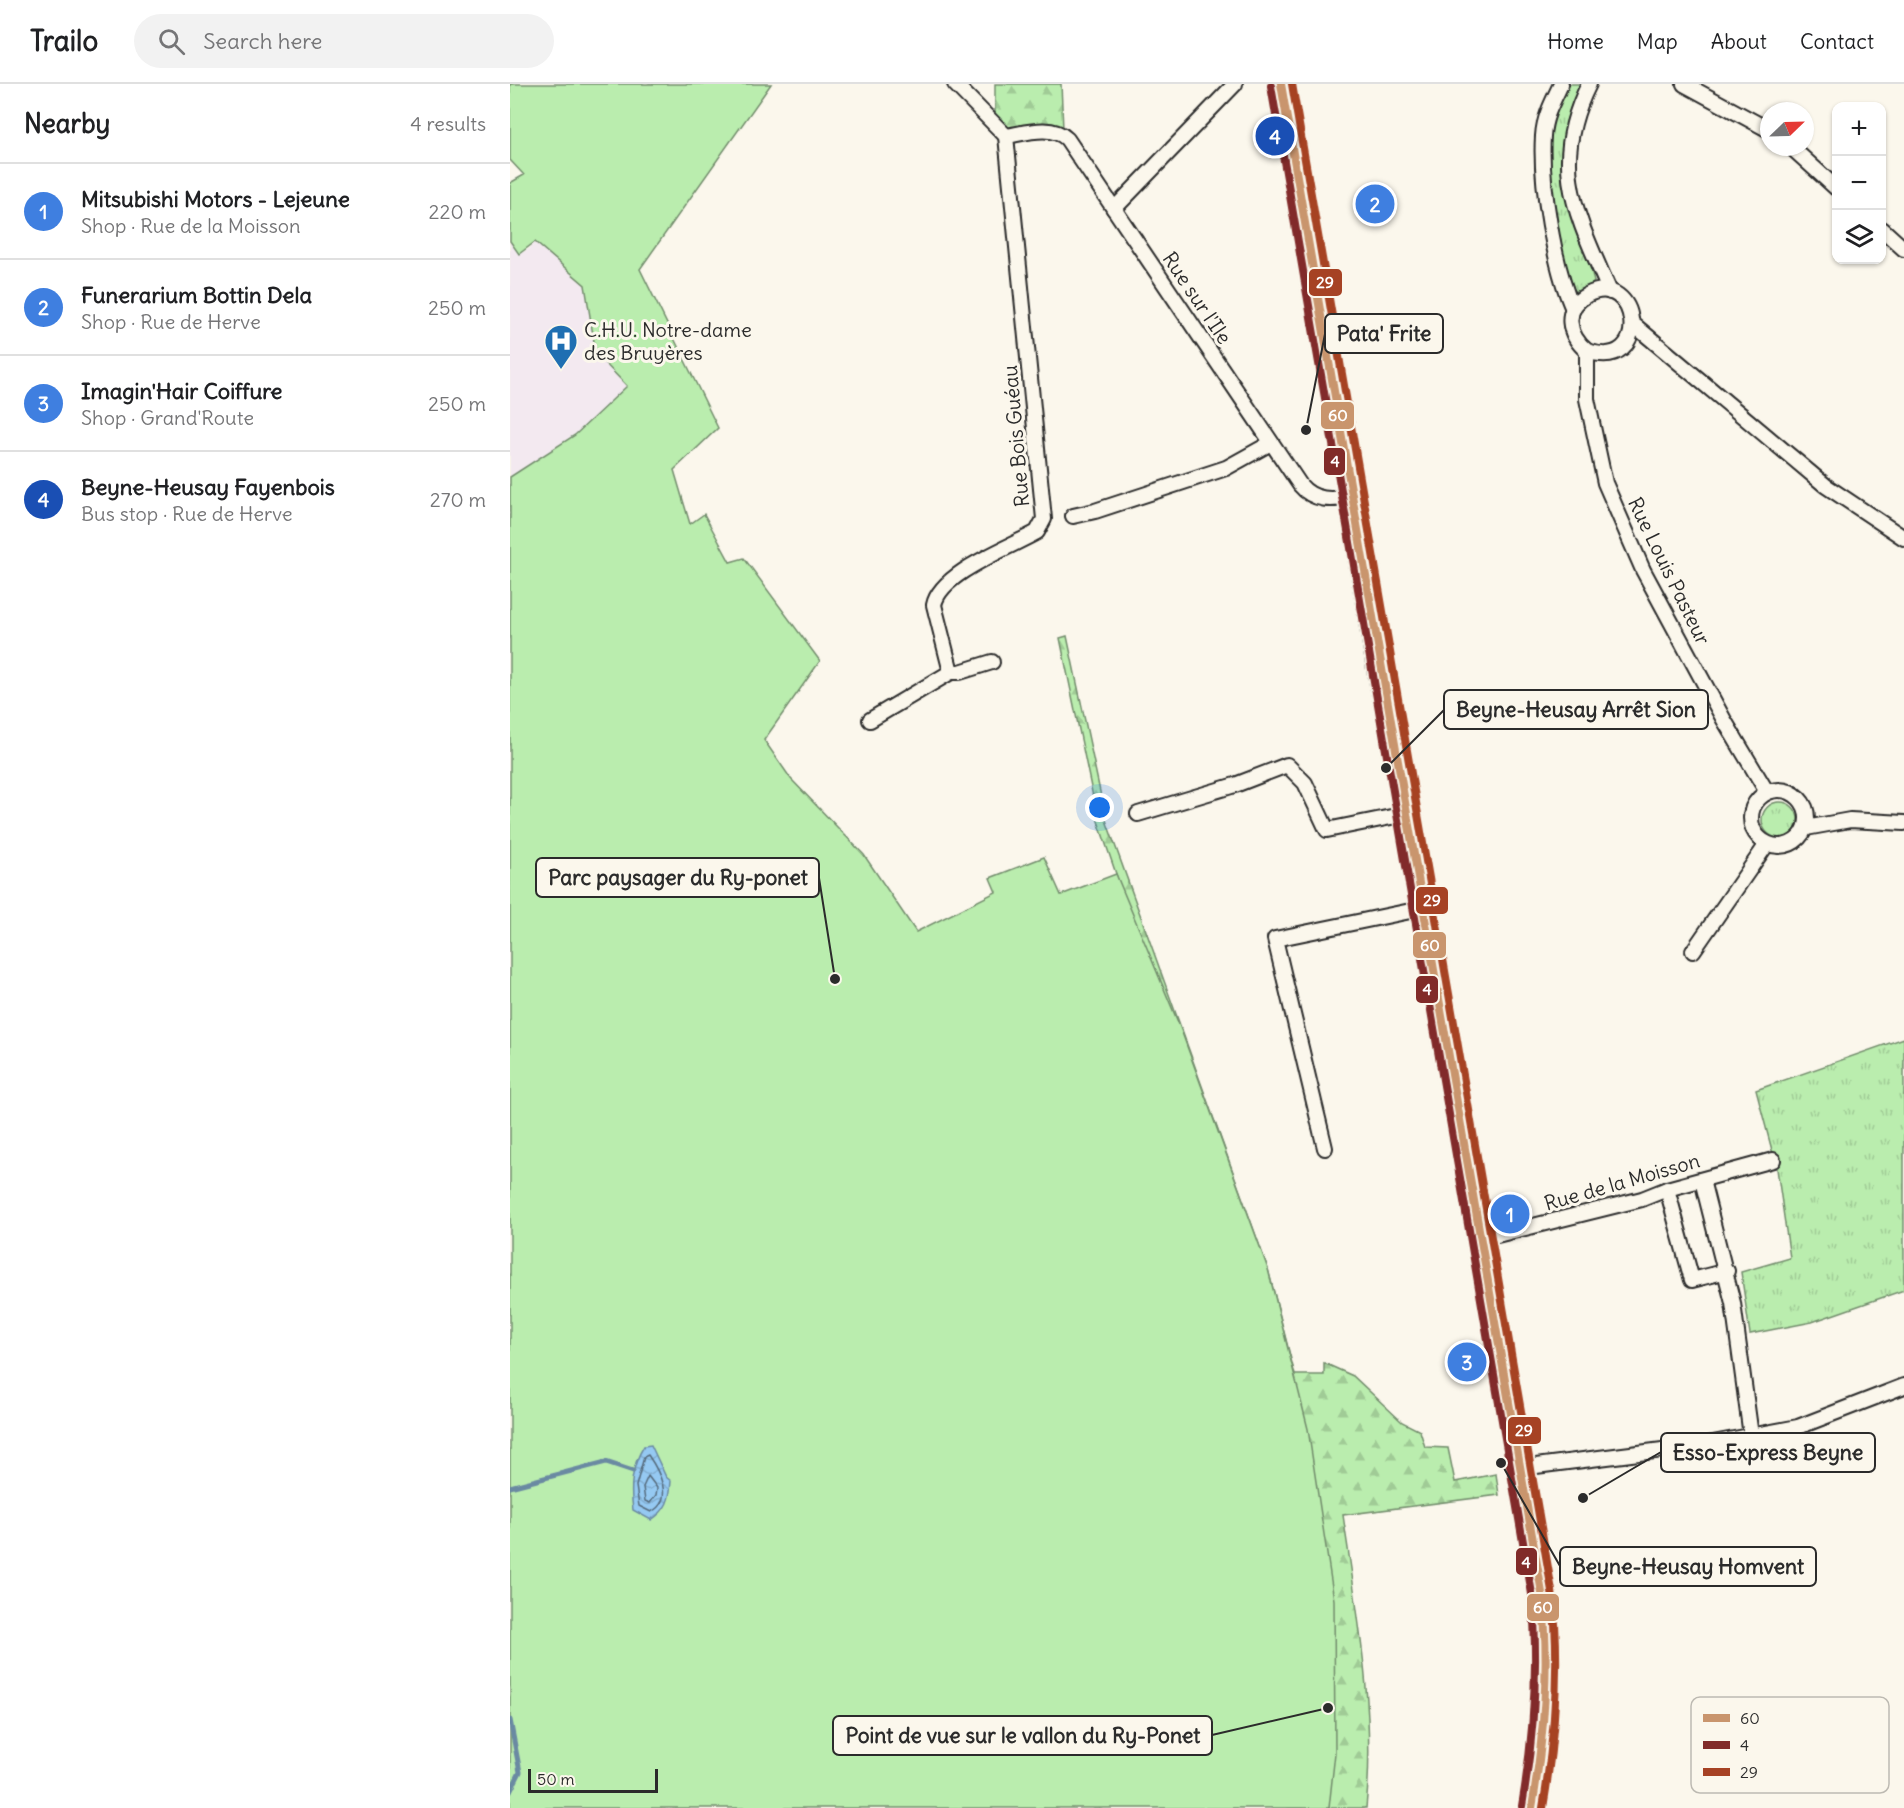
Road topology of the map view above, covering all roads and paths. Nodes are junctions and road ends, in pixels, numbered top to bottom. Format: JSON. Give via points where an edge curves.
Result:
{"nodes":[{"id":1,"x":955,"y":84,"type":"edge"},
{"id":2,"x":1235,"y":84,"type":"edge"},
{"id":3,"x":1281,"y":84,"type":"edge"},
{"id":4,"x":1561,"y":84,"type":"edge"},
{"id":5,"x":1589,"y":84,"type":"edge"},
{"id":6,"x":1684,"y":84,"type":"edge"},
{"id":7,"x":1760,"y":125,"type":"edge"},
{"id":8,"x":1006,"y":136,"type":"junction"},
{"id":9,"x":1801,"y":156,"type":"edge"},
{"id":10,"x":1832,"y":184,"type":"edge"},
{"id":11,"x":1114,"y":209,"type":"junction"},
{"id":12,"x":1886,"y":233,"type":"edge"},
{"id":13,"x":1904,"y":249,"type":"edge"},
{"id":14,"x":1610,"y":292,"type":"junction"},
{"id":15,"x":1573,"y":309,"type":"junction"},
{"id":16,"x":1633,"y":324,"type":"junction"},
{"id":17,"x":1587,"y":351,"type":"junction"},
{"id":18,"x":1271,"y":443,"type":"junction"},
{"id":19,"x":1352,"y":497,"type":"junction"},
{"id":20,"x":1073,"y":516,"type":"dead end"},
{"id":21,"x":1904,"y":538,"type":"edge"},
{"id":22,"x":992,"y":662,"type":"dead end"},
{"id":23,"x":951,"y":672,"type":"junction"},
{"id":24,"x":870,"y":720,"type":"dead end"},
{"id":25,"x":1767,"y":792,"type":"junction"},
{"id":26,"x":1138,"y":814,"type":"dead end"},
{"id":27,"x":1406,"y":814,"type":"junction"},
{"id":28,"x":1904,"y":823,"type":"edge"},
{"id":29,"x":1806,"y":828,"type":"junction"},
{"id":30,"x":1767,"y":844,"type":"junction"},
{"id":31,"x":1425,"y":908,"type":"junction"},
{"id":32,"x":1693,"y":951,"type":"dead end"},
{"id":33,"x":1324,"y":1148,"type":"dead end"},
{"id":34,"x":1773,"y":1160,"type":"dead end"},
{"id":35,"x":1702,"y":1179,"type":"junction"},
{"id":36,"x":1667,"y":1189,"type":"junction"},
{"id":37,"x":1481,"y":1239,"type":"junction"},
{"id":38,"x":1727,"y":1271,"type":"junction"},
{"id":39,"x":1904,"y":1386,"type":"edge"},
{"id":40,"x":1752,"y":1436,"type":"junction"},
{"id":41,"x":1520,"y":1468,"type":"junction"},
{"id":42,"x":1532,"y":1808,"type":"edge"}],
"edges":[{"from":1,"to":8,"type":"street"},
{"from":2,"to":11,"type":"street"},
{"from":3,"to":19,"type":"main road"},
{"from":4,"to":15,"type":"street","via":[[1548,110],[1543,157],[1564,287]]},
{"from":5,"to":14,"type":"street","via":[[1572,124],[1568,162],[1581,225]]},
{"from":6,"to":7,"type":"street"},
{"from":8,"to":11,"type":"street","name":"Rue sur l'Ile","via":[[1060,132]]},
{"from":8,"to":23,"type":"street","name":"Rue Bois Guéau","via":[[1044,519],[1037,532],[951,579],[936,595],[934,605]]},
{"from":9,"to":10,"type":"street"},
{"from":11,"to":18,"type":"street","name":"Rue sur l'Ile"},
{"from":12,"to":13,"type":"street"},
{"from":14,"to":15,"type":"street","via":[[1590,294]]},
{"from":14,"to":16,"type":"street","via":[[1626,303]]},
{"from":15,"to":17,"type":"street","via":[[1572,334]]},
{"from":16,"to":17,"type":"street","via":[[1628,340],[1613,353],[1597,355]]},
{"from":16,"to":21,"type":"street","via":[[1826,486]]},
{"from":17,"to":25,"type":"street","name":"Rue Louis Pasteur","via":[[1587,399],[1605,483],[1643,570]]},
{"from":18,"to":19,"type":"street","name":"Rue sur l'Ile","via":[[1311,496]]},
{"from":18,"to":20,"type":"street","via":[[1226,468]]},
{"from":19,"to":27,"type":"main road"},
{"from":22,"to":23,"type":"street"},
{"from":23,"to":24,"type":"street"},
{"from":25,"to":29,"type":"street","via":[[1786,790],[1802,801],[1808,819]]},
{"from":25,"to":30,"type":"street","via":[[1758,798],[1751,818],[1753,828]]},
{"from":26,"to":27,"type":"street","via":[[1287,765],[1305,783],[1327,830]]},
{"from":27,"to":31,"type":"main road"},
{"from":28,"to":29,"type":"street","via":[[1850,820]]},
{"from":29,"to":30,"type":"street","via":[[1790,844]]},
{"from":30,"to":32,"type":"street"},
{"from":31,"to":33,"type":"street","via":[[1275,939]]},
{"from":31,"to":37,"type":"main road"},
{"from":34,"to":35,"type":"street","name":"Rue de la Moisson"},
{"from":35,"to":36,"type":"street","name":"Rue de la Moisson"},
{"from":35,"to":38,"type":"street"},
{"from":36,"to":37,"type":"street","name":"Rue de la Moisson"},
{"from":36,"to":38,"type":"street","via":[[1692,1280]]},
{"from":37,"to":41,"type":"main road"},
{"from":38,"to":40,"type":"street"},
{"from":39,"to":40,"type":"street","via":[[1798,1427]]},
{"from":40,"to":41,"type":"street"},
{"from":41,"to":42,"type":"main road","via":[[1547,1639],[1547,1701]]}]}
